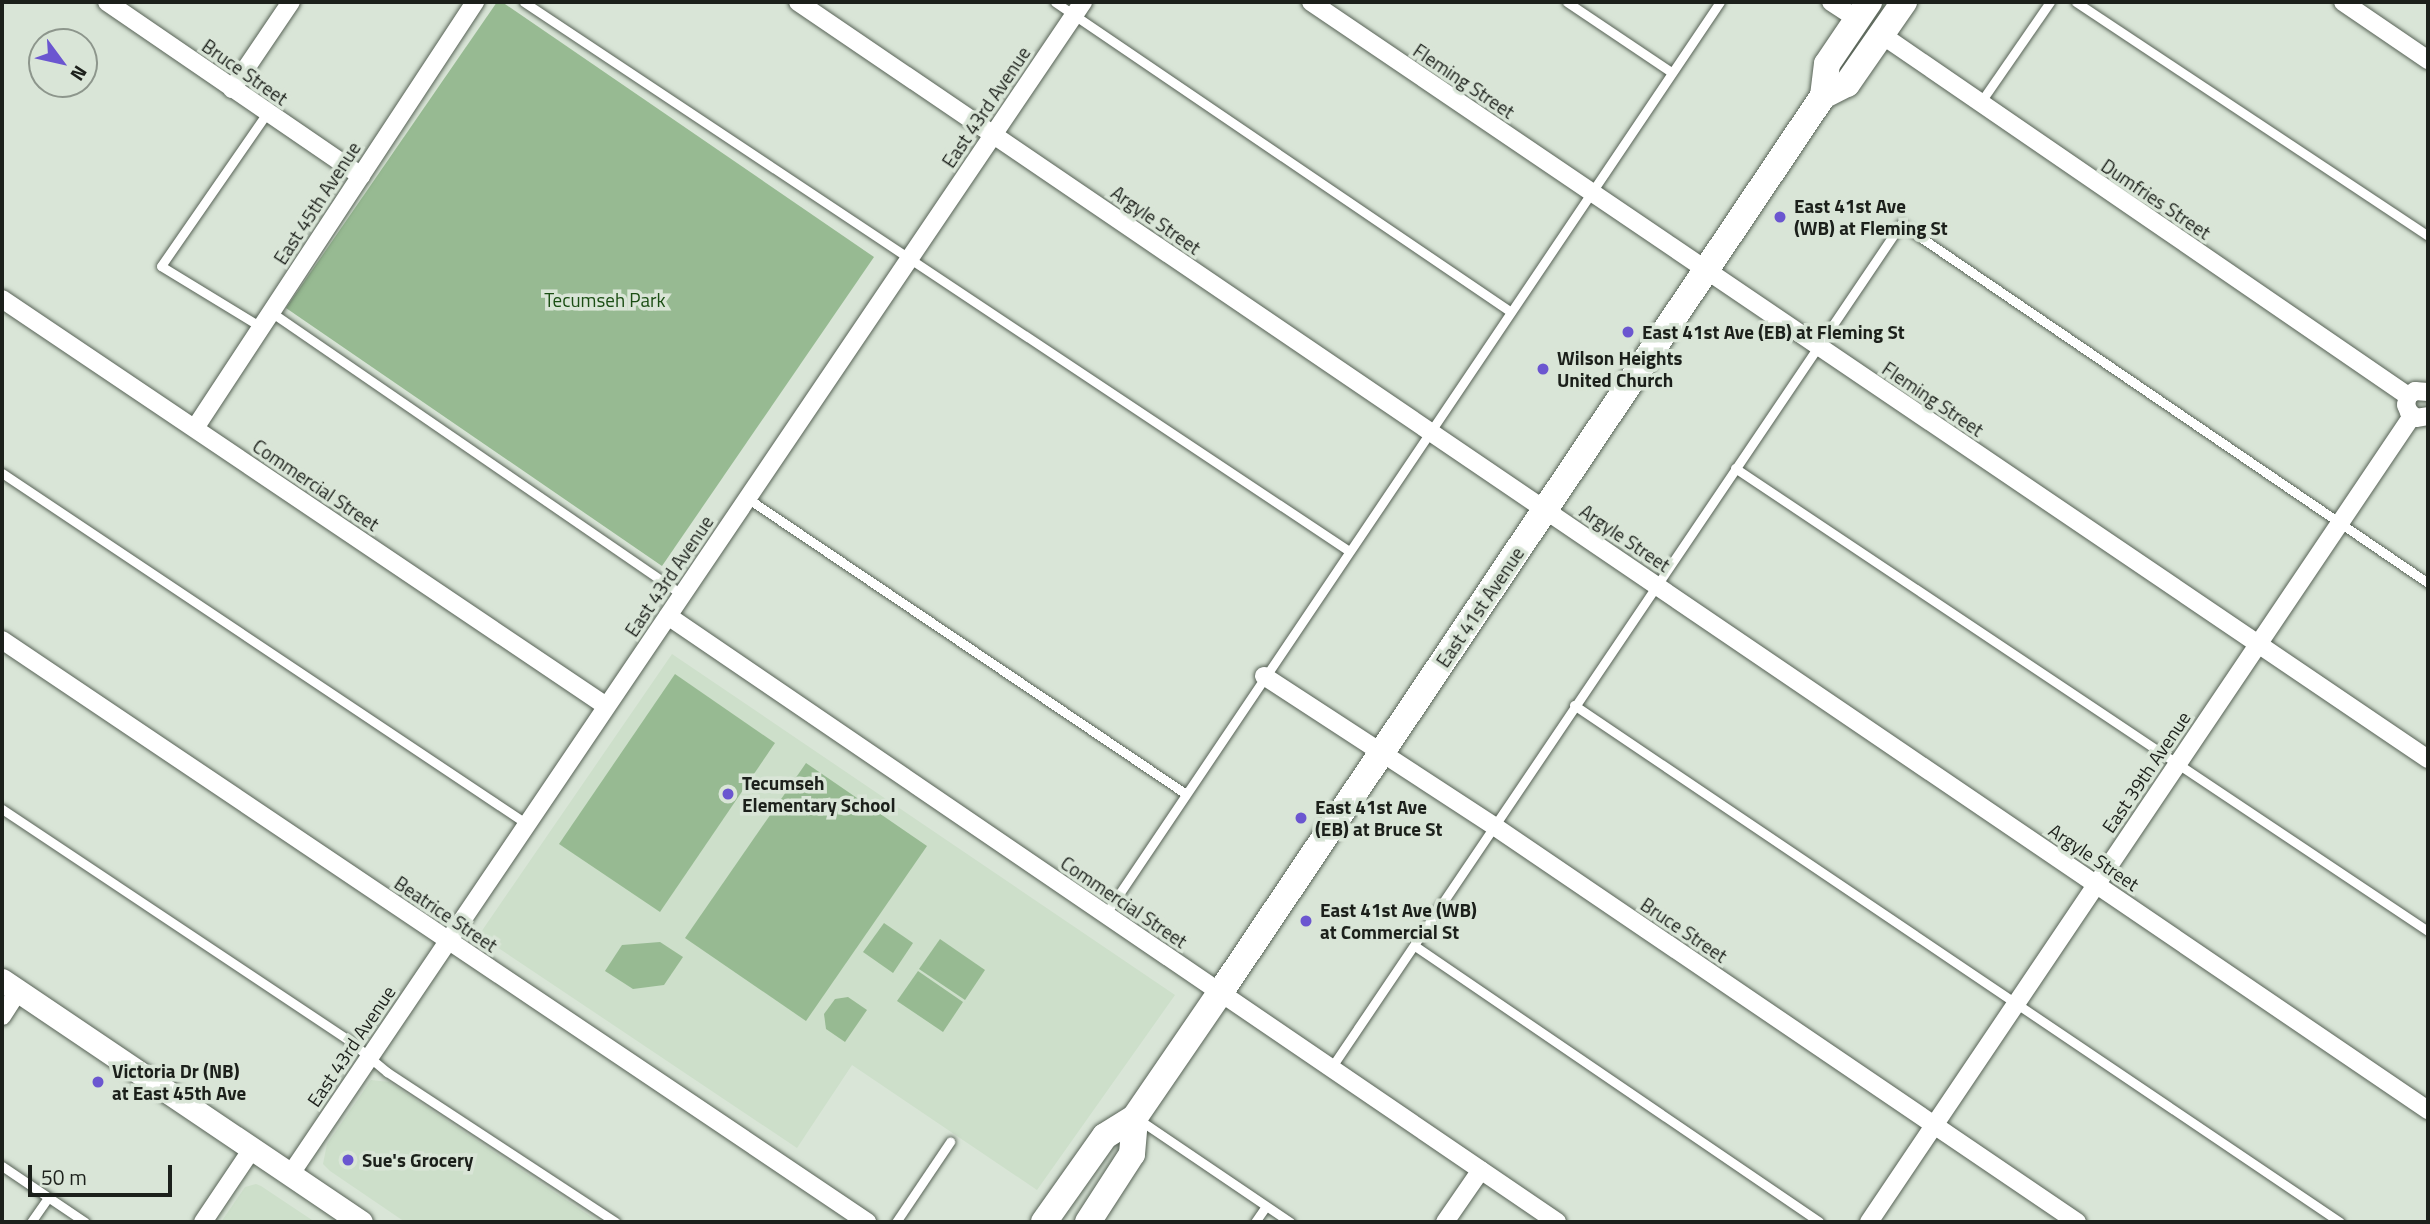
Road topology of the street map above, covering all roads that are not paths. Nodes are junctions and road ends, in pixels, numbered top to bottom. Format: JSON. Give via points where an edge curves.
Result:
{"nodes":[{"id":1,"x":107,"y":2,"type":"edge"},
{"id":2,"x":291,"y":2,"type":"edge"},
{"id":3,"x":475,"y":2,"type":"edge"},
{"id":4,"x":524,"y":2,"type":"edge"},
{"id":5,"x":798,"y":2,"type":"edge"},
{"id":6,"x":1055,"y":2,"type":"edge"},
{"id":7,"x":1311,"y":2,"type":"edge"},
{"id":8,"x":1567,"y":2,"type":"edge"},
{"id":9,"x":1720,"y":2,"type":"edge"},
{"id":10,"x":1831,"y":2,"type":"edge"},
{"id":11,"x":1905,"y":2,"type":"edge"},
{"id":12,"x":2050,"y":2,"type":"edge"},
{"id":13,"x":2076,"y":2,"type":"edge"},
{"id":14,"x":2343,"y":2,"type":"edge"},
{"id":15,"x":1079,"y":8,"type":"edge"},
{"id":16,"x":1863,"y":11,"type":"edge"},
{"id":17,"x":1881,"y":35,"type":"junction"},
{"id":18,"x":2428,"y":60,"type":"edge"},
{"id":19,"x":1671,"y":72,"type":"junction"},
{"id":20,"x":232,"y":89,"type":"junction"},
{"id":21,"x":1823,"y":96,"type":"junction"},
{"id":22,"x":1979,"y":104,"type":"junction"},
{"id":23,"x":267,"y":113,"type":"junction"},
{"id":24,"x":993,"y":133,"type":"junction"},
{"id":25,"x":361,"y":176,"type":"junction"},
{"id":26,"x":1592,"y":194,"type":"junction"},
{"id":27,"x":2428,"y":236,"type":"edge"},
{"id":28,"x":909,"y":258,"type":"junction"},
{"id":29,"x":1707,"y":269,"type":"junction"},
{"id":30,"x":2,"y":299,"type":"edge"},
{"id":31,"x":271,"y":312,"type":"junction"},
{"id":32,"x":1511,"y":312,"type":"junction"},
{"id":33,"x":261,"y":327,"type":"junction"},
{"id":34,"x":1818,"y":347,"type":"junction"},
{"id":35,"x":2428,"y":391,"type":"edge"},
{"id":36,"x":2408,"y":396,"type":"junction"},
{"id":37,"x":2420,"y":416,"type":"edge"},
{"id":38,"x":195,"y":428,"type":"junction"},
{"id":39,"x":1429,"y":432,"type":"junction"},
{"id":40,"x":1735,"y":468,"type":"junction"},
{"id":41,"x":2,"y":473,"type":"edge"},
{"id":42,"x":747,"y":498,"type":"junction"},
{"id":43,"x":1545,"y":509,"type":"junction"},
{"id":44,"x":2340,"y":523,"type":"junction"},
{"id":45,"x":1349,"y":551,"type":"junction"},
{"id":46,"x":2428,"y":583,"type":"edge"},
{"id":47,"x":1655,"y":584,"type":"junction"},
{"id":48,"x":682,"y":595,"type":"junction"},
{"id":49,"x":668,"y":616,"type":"junction"},
{"id":50,"x":2,"y":640,"type":"edge"},
{"id":51,"x":2258,"y":644,"type":"junction"},
{"id":52,"x":1265,"y":676,"type":"junction"},
{"id":53,"x":1574,"y":705,"type":"junction"},
{"id":54,"x":606,"y":706,"type":"junction"},
{"id":55,"x":1382,"y":752,"type":"junction"},
{"id":56,"x":2428,"y":759,"type":"edge"},
{"id":57,"x":2178,"y":763,"type":"junction"},
{"id":58,"x":1186,"y":794,"type":"junction"},
{"id":59,"x":2,"y":809,"type":"edge"},
{"id":60,"x":527,"y":824,"type":"junction"},
{"id":61,"x":1494,"y":826,"type":"junction"},
{"id":62,"x":2096,"y":883,"type":"junction"},
{"id":63,"x":1104,"y":915,"type":"junction"},
{"id":64,"x":2428,"y":931,"type":"edge"},
{"id":65,"x":447,"y":941,"type":"junction"},
{"id":66,"x":1415,"y":946,"type":"junction"},
{"id":67,"x":10,"y":986,"type":"edge"},
{"id":68,"x":1220,"y":993,"type":"junction"},
{"id":69,"x":2015,"y":1003,"type":"junction"},
{"id":70,"x":2,"y":1016,"type":"edge"},
{"id":71,"x":369,"y":1057,"type":"junction"},
{"id":72,"x":1331,"y":1068,"type":"junction"},
{"id":73,"x":2428,"y":1110,"type":"edge"},
{"id":74,"x":1135,"y":1117,"type":"junction"},
{"id":75,"x":1934,"y":1125,"type":"junction"},
{"id":76,"x":950,"y":1142,"type":"dead end"},
{"id":77,"x":251,"y":1149,"type":"junction"},
{"id":78,"x":2,"y":1166,"type":"edge"},
{"id":79,"x":1481,"y":1170,"type":"junction"},
{"id":80,"x":289,"y":1175,"type":"junction"},
{"id":81,"x":48,"y":1198,"type":"junction"},
{"id":82,"x":1266,"y":1206,"type":"junction"},
{"id":83,"x":31,"y":1222,"type":"edge"},
{"id":84,"x":85,"y":1222,"type":"edge"},
{"id":85,"x":203,"y":1222,"type":"edge"},
{"id":86,"x":361,"y":1222,"type":"edge"},
{"id":87,"x":615,"y":1222,"type":"edge"},
{"id":88,"x":867,"y":1222,"type":"edge"},
{"id":89,"x":896,"y":1222,"type":"edge"},
{"id":90,"x":1045,"y":1222,"type":"edge"},
{"id":91,"x":1088,"y":1222,"type":"edge"},
{"id":92,"x":1255,"y":1222,"type":"edge"},
{"id":93,"x":1290,"y":1222,"type":"edge"},
{"id":94,"x":1445,"y":1222,"type":"edge"},
{"id":95,"x":1557,"y":1222,"type":"edge"},
{"id":96,"x":1819,"y":1222,"type":"edge"},
{"id":97,"x":1869,"y":1222,"type":"edge"},
{"id":98,"x":2077,"y":1222,"type":"edge"},
{"id":99,"x":2340,"y":1222,"type":"edge"}],
"edges":[{"from":1,"to":20,"type":"street","name":"Bruce Street"},
{"from":2,"to":20,"type":"street"},
{"from":3,"to":25,"type":"street","name":"East 45th Avenue"},
{"from":4,"to":28,"type":"lane"},
{"from":5,"to":24,"type":"street","name":"Argyle Street"},
{"from":6,"to":15,"type":"lane"},
{"from":7,"to":26,"type":"street","name":"Fleming Street"},
{"from":8,"to":19,"type":"lane"},
{"from":9,"to":19,"type":"lane"},
{"from":10,"to":16,"type":"street"},
{"from":11,"to":17,"type":"main road","name":"East 41st Avenue"},
{"from":12,"to":22,"type":"lane"},
{"from":13,"to":27,"type":"lane"},
{"from":14,"to":18,"type":"street"},
{"from":15,"to":24,"type":"street","name":"East 43rd Avenue"},
{"from":15,"to":32,"type":"lane"},
{"from":16,"to":21,"type":"main road","name":"East 41st Avenue","via":[[1827,64]]},
{"from":17,"to":21,"type":"main road","name":"East 41st Avenue","via":[[1847,84]]},
{"from":17,"to":22,"type":"street","name":"Dumfries Street"},
{"from":19,"to":26,"type":"lane"},
{"from":20,"to":23,"type":"street","name":"Bruce Street"},
{"from":21,"to":29,"type":"main road","name":"East 41st Avenue"},
{"from":22,"to":36,"type":"street","name":"Dumfries Street"},
{"from":23,"to":25,"type":"street","name":"Bruce Street"},
{"from":23,"to":33,"type":"lane","via":[[161,266]]},
{"from":24,"to":28,"type":"street","name":"East 43rd Avenue"},
{"from":24,"to":39,"type":"street","name":"Argyle Street"},
{"from":25,"to":31,"type":"street","name":"East 45th Avenue"},
{"from":26,"to":29,"type":"street","name":"Fleming Street"},
{"from":26,"to":32,"type":"lane"},
{"from":28,"to":42,"type":"street","name":"East 43rd Avenue"},
{"from":28,"to":45,"type":"lane"},
{"from":29,"to":34,"type":"street","name":"Fleming Street"},
{"from":29,"to":43,"type":"main road","name":"East 41st Avenue"},
{"from":30,"to":38,"type":"street","name":"Commercial Street"},
{"from":31,"to":33,"type":"street","name":"East 45th Avenue"},
{"from":31,"to":48,"type":"lane"},
{"from":32,"to":39,"type":"lane"},
{"from":33,"to":38,"type":"street","name":"East 45th Avenue"},
{"from":34,"to":40,"type":"lane"},
{"from":34,"to":44,"type":"lane","via":[[1901,224]]},
{"from":34,"to":51,"type":"street","name":"Fleming Street"},
{"from":35,"to":36,"type":"street"},
{"from":36,"to":37,"type":"street","via":[[2406,405]]},
{"from":37,"to":44,"type":"street","name":"East 39th Avenue"},
{"from":38,"to":54,"type":"street","name":"Commercial Street"},
{"from":39,"to":43,"type":"street","name":"Argyle Street"},
{"from":39,"to":45,"type":"lane"},
{"from":40,"to":47,"type":"lane"},
{"from":40,"to":57,"type":"lane"},
{"from":41,"to":60,"type":"lane"},
{"from":42,"to":48,"type":"street","name":"East 43rd Avenue"},
{"from":42,"to":58,"type":"lane"},
{"from":43,"to":47,"type":"street","name":"Argyle Street"},
{"from":43,"to":55,"type":"main road","name":"East 41st Avenue"},
{"from":44,"to":46,"type":"lane"},
{"from":44,"to":51,"type":"street","name":"East 39th Avenue"},
{"from":45,"to":52,"type":"lane"},
{"from":47,"to":53,"type":"lane"},
{"from":47,"to":62,"type":"street","name":"Argyle Street"},
{"from":48,"to":49,"type":"street","name":"East 43rd Avenue"},
{"from":49,"to":54,"type":"street","name":"East 43rd Avenue"},
{"from":49,"to":63,"type":"street","name":"Commercial Street"},
{"from":50,"to":65,"type":"street","name":"Beatrice Street"},
{"from":51,"to":56,"type":"street","name":"Fleming Street"},
{"from":51,"to":57,"type":"street","name":"East 39th Avenue"},
{"from":52,"to":55,"type":"street","name":"Bruce Street"},
{"from":52,"to":58,"type":"lane"},
{"from":53,"to":61,"type":"lane"},
{"from":53,"to":69,"type":"lane"},
{"from":54,"to":60,"type":"street","name":"East 43rd Avenue"},
{"from":55,"to":61,"type":"street","name":"Bruce Street"},
{"from":55,"to":68,"type":"main road","name":"East 41st Avenue"},
{"from":57,"to":62,"type":"street","name":"East 39th Avenue"},
{"from":57,"to":64,"type":"lane"},
{"from":58,"to":63,"type":"lane"},
{"from":59,"to":71,"type":"lane"},
{"from":60,"to":65,"type":"street","name":"East 43rd Avenue"},
{"from":61,"to":66,"type":"lane"},
{"from":61,"to":75,"type":"street","name":"Bruce Street"},
{"from":62,"to":69,"type":"street","name":"East 39th Avenue"},
{"from":62,"to":73,"type":"street","name":"Argyle Street"},
{"from":63,"to":68,"type":"street","name":"Commercial Street"},
{"from":65,"to":71,"type":"street","name":"East 43rd Avenue"},
{"from":65,"to":88,"type":"street","name":"Beatrice Street"},
{"from":66,"to":72,"type":"lane"},
{"from":66,"to":96,"type":"lane"},
{"from":67,"to":70,"type":"street"},
{"from":67,"to":77,"type":"street"},
{"from":68,"to":72,"type":"street","name":"Commercial Street"},
{"from":68,"to":74,"type":"main road","name":"East 41st Avenue"},
{"from":69,"to":75,"type":"street","name":"East 39th Avenue"},
{"from":69,"to":99,"type":"lane"},
{"from":71,"to":80,"type":"street","name":"East 43rd Avenue"},
{"from":71,"to":87,"type":"lane"},
{"from":72,"to":79,"type":"street","name":"Commercial Street"},
{"from":74,"to":82,"type":"lane"},
{"from":74,"to":90,"type":"main road","name":"East 41st Avenue","via":[[1105,1136]]},
{"from":74,"to":91,"type":"main road","name":"East 41st Avenue","via":[[1132,1154]]},
{"from":75,"to":97,"type":"street","name":"East 39th Avenue"},
{"from":75,"to":98,"type":"street","name":"Bruce Street"},
{"from":76,"to":89,"type":"lane"},
{"from":77,"to":80,"type":"street"},
{"from":77,"to":85,"type":"street"},
{"from":78,"to":81,"type":"lane"},
{"from":79,"to":94,"type":"street"},
{"from":79,"to":95,"type":"street","name":"Commercial Street"},
{"from":80,"to":86,"type":"street"},
{"from":81,"to":83,"type":"lane"},
{"from":81,"to":84,"type":"lane"},
{"from":82,"to":92,"type":"lane"},
{"from":82,"to":93,"type":"lane"}]}
